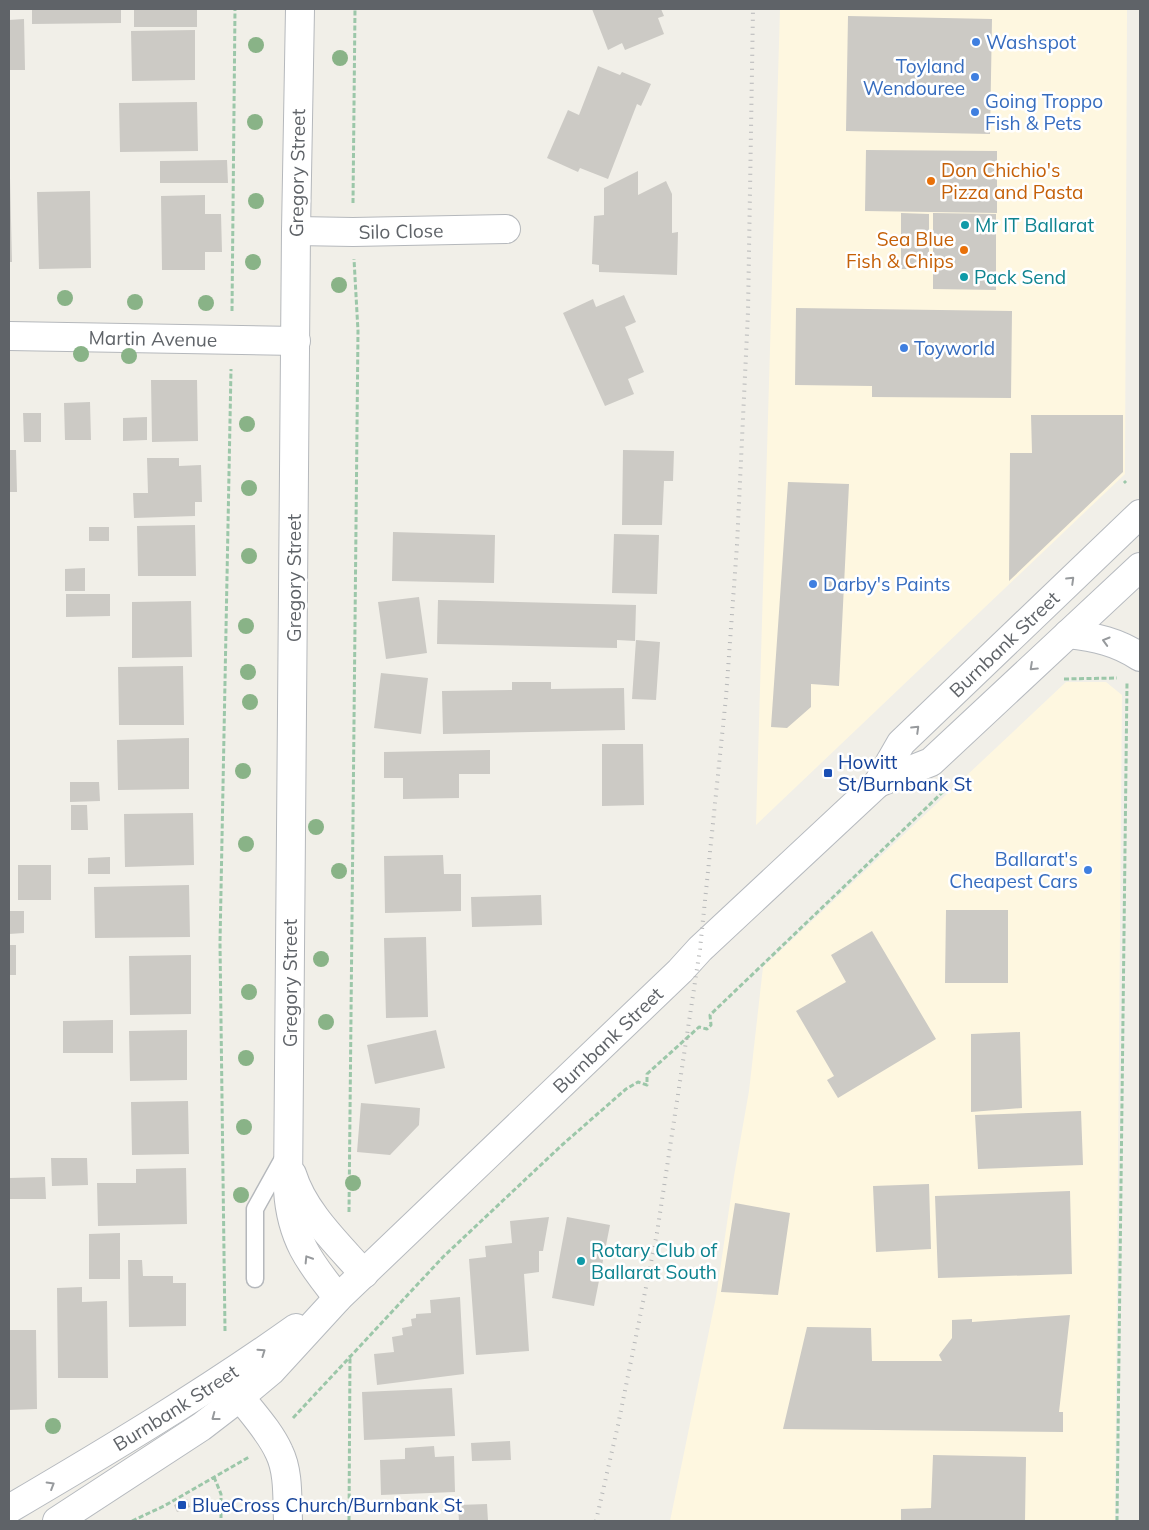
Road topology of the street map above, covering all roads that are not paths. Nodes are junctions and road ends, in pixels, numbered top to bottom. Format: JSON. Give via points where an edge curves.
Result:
{"nodes":[{"id":1,"x":300,"y":9,"type":"edge"},
{"id":2,"x":506,"y":229,"type":"dead end"},
{"id":3,"x":296,"y":231,"type":"junction"},
{"id":4,"x":9,"y":336,"type":"edge"},
{"id":5,"x":296,"y":341,"type":"junction"},
{"id":6,"x":1140,"y":514,"type":"edge"},
{"id":7,"x":1140,"y":568,"type":"edge"},
{"id":8,"x":1068,"y":634,"type":"junction"},
{"id":9,"x":1134,"y":667,"type":"edge"},
{"id":10,"x":878,"y":783,"type":"junction"},
{"id":11,"x":289,"y":1148,"type":"junction"},
{"id":12,"x":364,"y":1274,"type":"junction"},
{"id":13,"x":255,"y":1280,"type":"dead end"},
{"id":14,"x":338,"y":1298,"type":"junction"},
{"id":15,"x":240,"y":1397,"type":"junction"},
{"id":16,"x":9,"y":1509,"type":"edge"},
{"id":17,"x":57,"y":1521,"type":"edge"},
{"id":18,"x":288,"y":1521,"type":"edge"}],
"edges":[{"from":1,"to":3,"type":"street","name":"Gregory Street"},
{"from":2,"to":3,"type":"street","name":"Silo Close"},
{"from":3,"to":5,"type":"street","name":"Gregory Street"},
{"from":4,"to":5,"type":"street","name":"Martin Avenue"},
{"from":5,"to":11,"type":"street","name":"Gregory Street"},
{"from":10,"to":6,"type":"street","name":"Burnbank Street","one_way":true,"via":[[901,743]]},
{"from":7,"to":8,"type":"street","name":"Burnbank Street"},
{"from":9,"to":8,"type":"street","one_way":true,"via":[[1127,649],[1112,642]]},
{"from":8,"to":10,"type":"street","name":"Burnbank Street","one_way":true,"via":[[931,762]]},
{"from":10,"to":12,"type":"street","name":"Burnbank Street","via":[[700,949]]},
{"from":11,"to":12,"type":"street","name":"Gregory Street","via":[[294,1179],[310,1210]]},
{"from":11,"to":13,"type":"lane","via":[[255,1209]]},
{"from":14,"to":11,"type":"street","name":"Gregory Street","one_way":true,"via":[[311,1263],[297,1236],[289,1205]]},
{"from":12,"to":14,"type":"street","name":"Burnbank Street"},
{"from":14,"to":15,"type":"street","name":"Burnbank Street","via":[[286,1356]]},
{"from":16,"to":14,"type":"street","name":"Burnbank Street","one_way":true,"via":[[236,1370]]},
{"from":15,"to":17,"type":"street","name":"Burnbank Street","one_way":true,"via":[[155,1458]]},
{"from":15,"to":18,"type":"street","via":[[280,1453]]}]}
